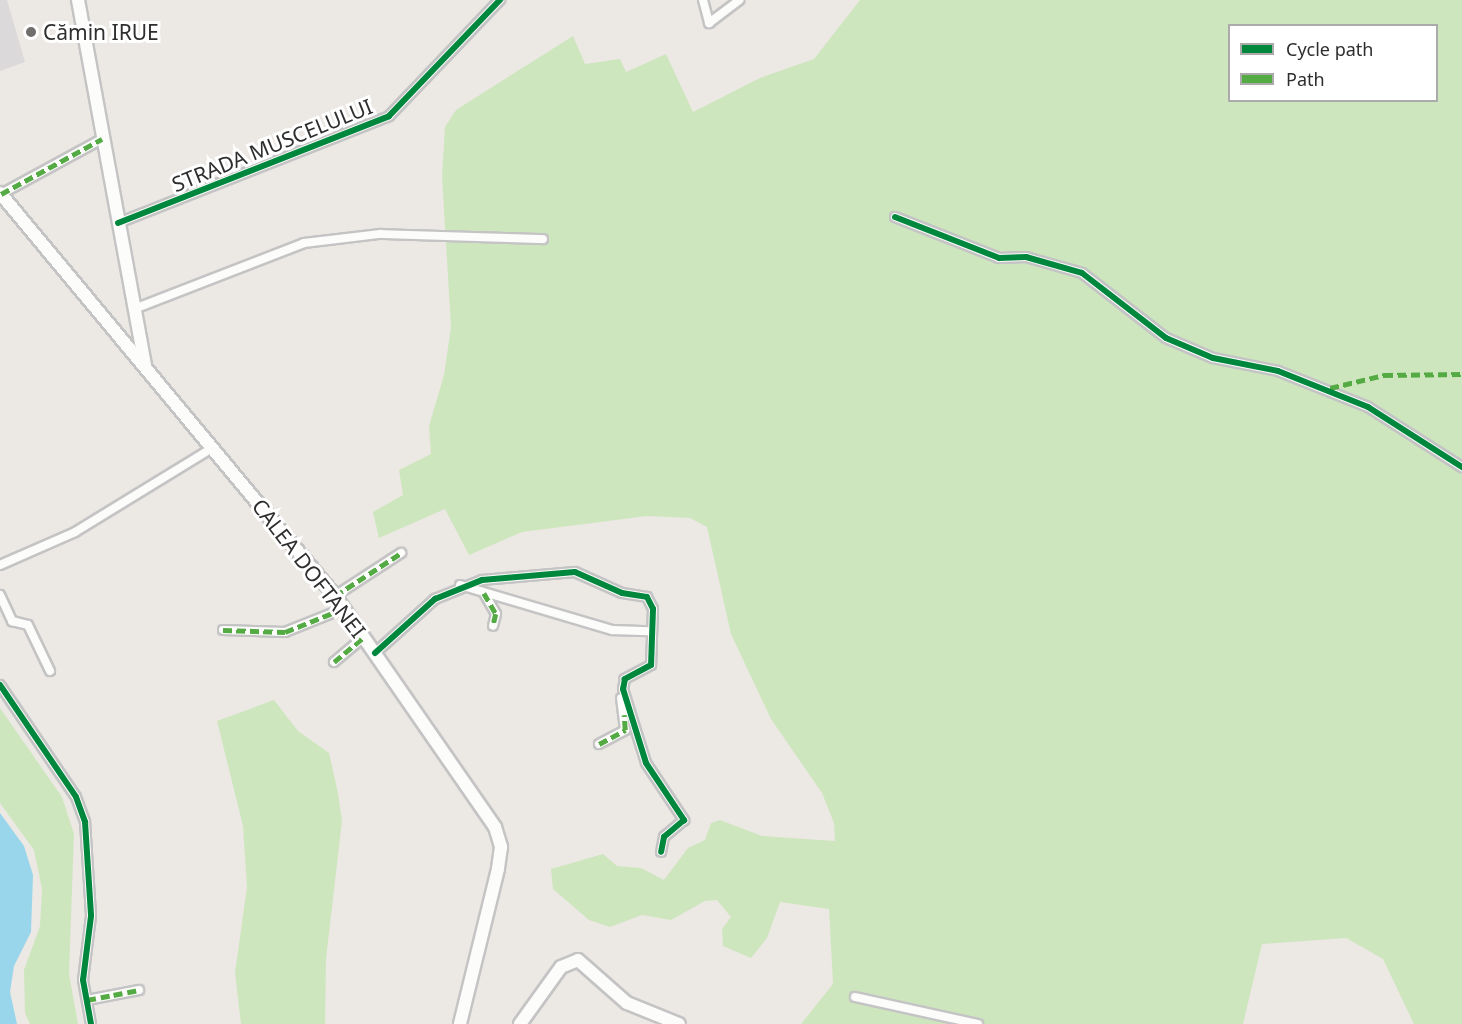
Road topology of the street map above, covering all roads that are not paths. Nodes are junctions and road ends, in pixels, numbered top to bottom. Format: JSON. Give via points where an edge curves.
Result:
{"nodes":[{"id":1,"x":78,"y":0,"type":"edge"},
{"id":2,"x":501,"y":0,"type":"edge"},
{"id":3,"x":703,"y":0,"type":"edge"},
{"id":4,"x":740,"y":0,"type":"edge"},
{"id":5,"x":102,"y":139,"type":"junction"},
{"id":6,"x":0,"y":194,"type":"edge"},
{"id":7,"x":895,"y":217,"type":"dead end"},
{"id":8,"x":118,"y":223,"type":"junction"},
{"id":9,"x":543,"y":239,"type":"dead end"},
{"id":10,"x":134,"y":309,"type":"junction"},
{"id":11,"x":146,"y":367,"type":"junction"},
{"id":12,"x":212,"y":448,"type":"junction"},
{"id":13,"x":1462,"y":467,"type":"edge"},
{"id":14,"x":401,"y":553,"type":"dead end"},
{"id":15,"x":0,"y":565,"type":"edge"},
{"id":16,"x":460,"y":585,"type":"junction"},
{"id":17,"x":484,"y":593,"type":"junction"},
{"id":18,"x":0,"y":596,"type":"edge"},
{"id":19,"x":335,"y":596,"type":"junction"},
{"id":20,"x":345,"y":608,"type":"junction"},
{"id":21,"x":493,"y":626,"type":"dead end"},
{"id":22,"x":223,"y":630,"type":"dead end"},
{"id":23,"x":649,"y":631,"type":"junction"},
{"id":24,"x":364,"y":637,"type":"junction"},
{"id":25,"x":375,"y":653,"type":"junction"},
{"id":26,"x":334,"y":662,"type":"dead end"},
{"id":27,"x":50,"y":671,"type":"dead end"},
{"id":28,"x":0,"y":685,"type":"edge"},
{"id":29,"x":623,"y":689,"type":"junction"},
{"id":30,"x":599,"y":744,"type":"dead end"},
{"id":31,"x":661,"y":852,"type":"dead end"},
{"id":32,"x":139,"y":990,"type":"dead end"},
{"id":33,"x":855,"y":997,"type":"dead end"},
{"id":34,"x":87,"y":1000,"type":"junction"},
{"id":35,"x":91,"y":1024,"type":"edge"},
{"id":36,"x":460,"y":1024,"type":"edge"},
{"id":37,"x":520,"y":1024,"type":"edge"},
{"id":38,"x":679,"y":1024,"type":"edge"},
{"id":39,"x":978,"y":1024,"type":"edge"}],
"edges":[{"from":1,"to":5,"type":"main road"},
{"from":2,"to":8,"type":"street","name":"STRADA MUSCELULUI","via":[[384,119]]},
{"from":3,"to":4,"type":"street","via":[[709,23]]},
{"from":5,"to":6,"type":"street"},
{"from":5,"to":8,"type":"main road"},
{"from":6,"to":11,"type":"main road","name":"CALEA DOFTANEI"},
{"from":7,"to":13,"type":"street","via":[[999,258],[1026,257],[1082,273],[1166,338],[1213,358],[1278,370],[1368,408]]},
{"from":8,"to":10,"type":"main road"},
{"from":9,"to":10,"type":"street","via":[[380,234],[304,243]]},
{"from":10,"to":11,"type":"main road"},
{"from":11,"to":12,"type":"main road","name":"CALEA DOFTANEI"},
{"from":12,"to":15,"type":"street","via":[[75,532]]},
{"from":12,"to":19,"type":"main road","name":"CALEA DOFTANEI"},
{"from":14,"to":19,"type":"street"},
{"from":16,"to":17,"type":"street"},
{"from":16,"to":23,"type":"street","via":[[545,572],[587,574],[622,593],[647,597],[653,609]]},
{"from":16,"to":25,"type":"street","via":[[435,599]]},
{"from":17,"to":21,"type":"street","via":[[496,614]]},
{"from":17,"to":23,"type":"street","via":[[612,630]]},
{"from":18,"to":27,"type":"street","via":[[12,621],[28,625]]},
{"from":19,"to":20,"type":"main road","name":"CALEA DOFTANEI"},
{"from":20,"to":22,"type":"street","via":[[285,632]]},
{"from":20,"to":24,"type":"main road","name":"CALEA DOFTANEI"},
{"from":23,"to":29,"type":"street","via":[[651,665],[625,679]]},
{"from":24,"to":25,"type":"main road","name":"CALEA DOFTANEI"},
{"from":24,"to":26,"type":"street"},
{"from":25,"to":36,"type":"main road","name":"CALEA DOFTANEI","via":[[499,839],[493,892]]},
{"from":28,"to":34,"type":"street","via":[[83,814],[91,908],[83,972]]},
{"from":29,"to":30,"type":"street","via":[[625,730]]},
{"from":29,"to":31,"type":"street","via":[[646,763],[684,820],[664,837]]},
{"from":32,"to":34,"type":"street"},
{"from":33,"to":39,"type":"street"},
{"from":34,"to":35,"type":"street"},
{"from":37,"to":38,"type":"main road","via":[[561,967],[578,960],[627,1003]]}]}
